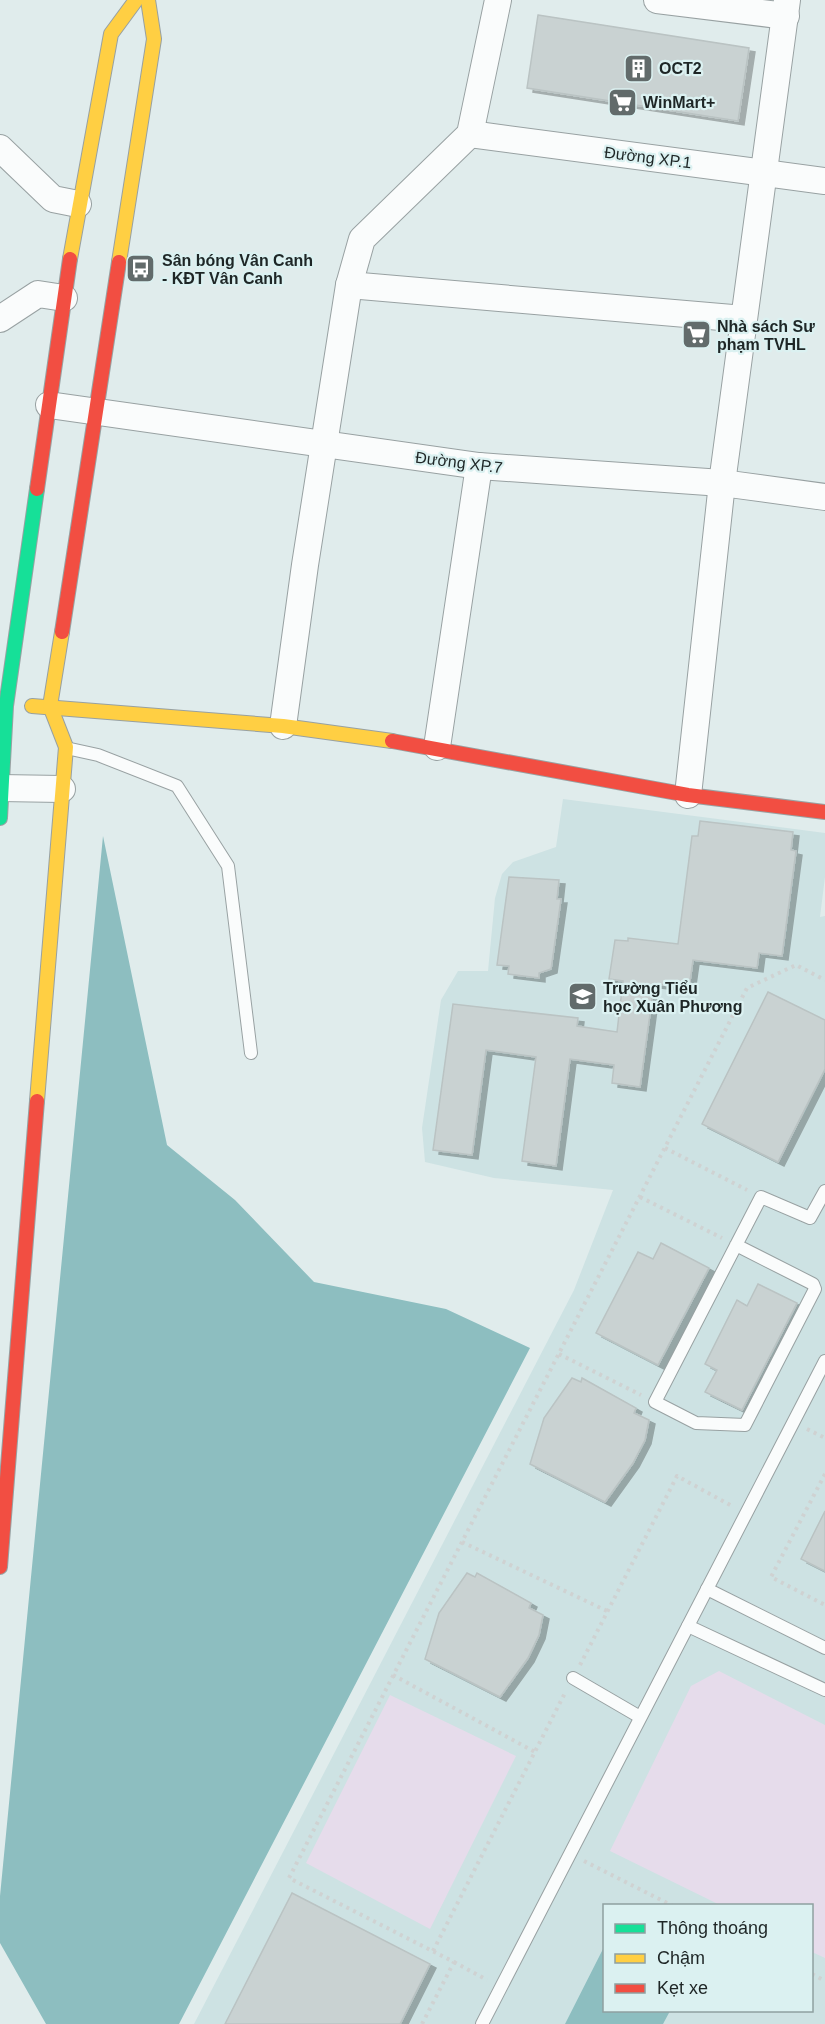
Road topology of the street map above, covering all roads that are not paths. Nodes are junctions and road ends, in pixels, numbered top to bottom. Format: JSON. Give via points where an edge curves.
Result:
{"nodes":[{"id":1,"x":136,"y":0,"type":"edge"},
{"id":2,"x":148,"y":0,"type":"edge"},
{"id":3,"x":498,"y":0,"type":"edge"},
{"id":4,"x":657,"y":0,"type":"edge"},
{"id":5,"x":787,"y":8,"type":"edge"},
{"id":6,"x":470,"y":134,"type":"junction"},
{"id":7,"x":0,"y":148,"type":"edge"},
{"id":8,"x":764,"y":172,"type":"junction"},
{"id":9,"x":825,"y":181,"type":"edge"},
{"id":10,"x":78,"y":204,"type":"junction"},
{"id":11,"x":350,"y":285,"type":"junction"},
{"id":12,"x":64,"y":298,"type":"junction"},
{"id":13,"x":0,"y":319,"type":"edge"},
{"id":14,"x":744,"y":319,"type":"junction"},
{"id":15,"x":49,"y":405,"type":"junction"},
{"id":16,"x":95,"y":410,"type":"junction"},
{"id":17,"x":325,"y":443,"type":"junction"},
{"id":18,"x":479,"y":466,"type":"junction"},
{"id":19,"x":722,"y":483,"type":"junction"},
{"id":20,"x":825,"y":496,"type":"edge"},
{"id":21,"x":6,"y":706,"type":"junction"},
{"id":22,"x":50,"y":706,"type":"junction"},
{"id":23,"x":283,"y":726,"type":"junction"},
{"id":24,"x":66,"y":747,"type":"junction"},
{"id":25,"x":437,"y":747,"type":"junction"},
{"id":26,"x":1,"y":787,"type":"edge"},
{"id":27,"x":62,"y":789,"type":"junction"},
{"id":28,"x":688,"y":795,"type":"junction"},
{"id":29,"x":825,"y":812,"type":"edge"},
{"id":30,"x":0,"y":818,"type":"edge"},
{"id":31,"x":251,"y":1053,"type":"dead end"},
{"id":32,"x":825,"y":1191,"type":"edge"},
{"id":33,"x":736,"y":1245,"type":"junction"},
{"id":34,"x":820,"y":1294,"type":"edge"},
{"id":35,"x":825,"y":1361,"type":"edge"},
{"id":36,"x":0,"y":1567,"type":"edge"},
{"id":37,"x":707,"y":1589,"type":"junction"},
{"id":38,"x":688,"y":1626,"type":"junction"},
{"id":39,"x":825,"y":1648,"type":"edge"},
{"id":40,"x":573,"y":1678,"type":"dead end"},
{"id":41,"x":825,"y":1690,"type":"edge"},
{"id":42,"x":640,"y":1717,"type":"junction"},
{"id":43,"x":482,"y":2024,"type":"edge"}],
"edges":[{"from":1,"to":10,"type":"street","via":[[111,34]]},
{"from":2,"to":16,"type":"street","via":[[154,39]]},
{"from":3,"to":6,"type":"street"},
{"from":4,"to":5,"type":"street"},
{"from":5,"to":8,"type":"street"},
{"from":6,"to":8,"type":"street","name":"Đường XP.1"},
{"from":6,"to":11,"type":"street","via":[[362,239]]},
{"from":7,"to":10,"type":"street","via":[[53,199]]},
{"from":8,"to":9,"type":"street","name":"Đường XP.1"},
{"from":8,"to":14,"type":"street"},
{"from":10,"to":12,"type":"street"},
{"from":11,"to":14,"type":"street"},
{"from":11,"to":17,"type":"street"},
{"from":12,"to":13,"type":"street","via":[[38,294]]},
{"from":12,"to":15,"type":"street"},
{"from":14,"to":19,"type":"street"},
{"from":15,"to":16,"type":"street","name":"Đường XP.7"},
{"from":15,"to":21,"type":"street"},
{"from":16,"to":17,"type":"street","name":"Đường XP.7"},
{"from":16,"to":22,"type":"street"},
{"from":17,"to":18,"type":"street","name":"Đường XP.7"},
{"from":17,"to":23,"type":"street"},
{"from":18,"to":19,"type":"street","name":"Đường XP.7"},
{"from":18,"to":25,"type":"street"},
{"from":19,"to":20,"type":"street","name":"Đường XP.7"},
{"from":19,"to":28,"type":"street"},
{"from":21,"to":22,"type":"street"},
{"from":21,"to":26,"type":"street"},
{"from":22,"to":23,"type":"street"},
{"from":22,"to":24,"type":"street"},
{"from":23,"to":25,"type":"street"},
{"from":24,"to":27,"type":"street"},
{"from":24,"to":31,"type":"lane","via":[[98,755],[177,786],[228,866]]},
{"from":25,"to":28,"type":"street"},
{"from":26,"to":27,"type":"street"},
{"from":26,"to":30,"type":"street"},
{"from":27,"to":36,"type":"street"},
{"from":28,"to":29,"type":"street"},
{"from":32,"to":33,"type":"lane","via":[[810,1218],[761,1197]]},
{"from":33,"to":34,"type":"lane","via":[[813,1284]]},
{"from":33,"to":34,"type":"lane","via":[[654,1402],[696,1423],[745,1425]]},
{"from":35,"to":37,"type":"lane"},
{"from":37,"to":38,"type":"lane"},
{"from":37,"to":39,"type":"lane"},
{"from":38,"to":41,"type":"lane"},
{"from":38,"to":42,"type":"lane"},
{"from":40,"to":42,"type":"lane"},
{"from":42,"to":43,"type":"lane"}]}
